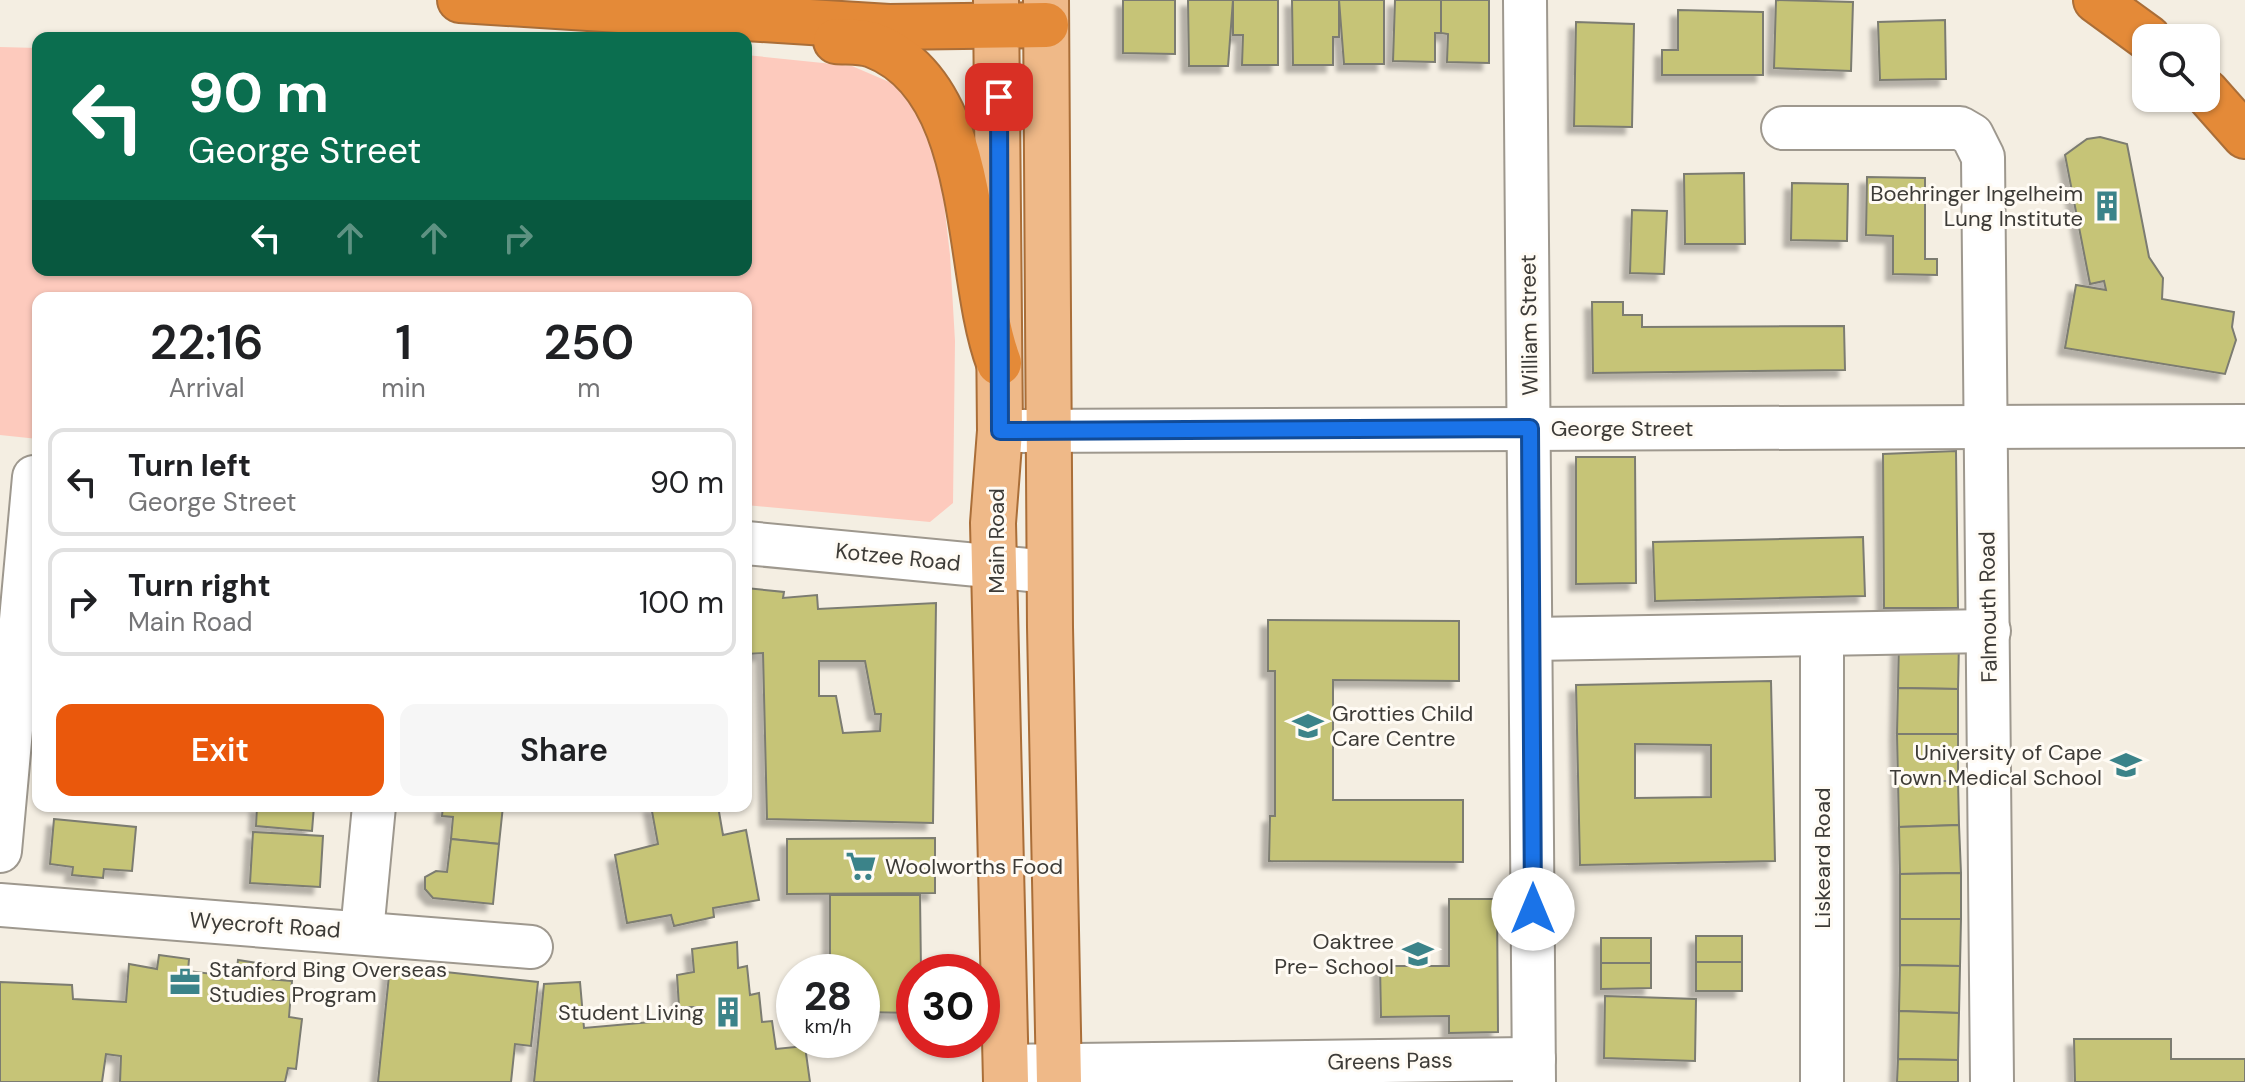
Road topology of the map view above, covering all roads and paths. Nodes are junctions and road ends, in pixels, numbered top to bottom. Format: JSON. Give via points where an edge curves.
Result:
{"nodes":[{"id":1,"x":460,"y":0,"type":"edge"},
{"id":2,"x":1525,"y":0,"type":"edge"},
{"id":3,"x":2096,"y":0,"type":"edge"},
{"id":4,"x":675,"y":12,"type":"junction"},
{"id":5,"x":1046,"y":12,"type":"edge"},
{"id":6,"x":996,"y":13,"type":"edge"},
{"id":7,"x":2132,"y":26,"type":"edge"},
{"id":8,"x":751,"y":32,"type":"edge"},
{"id":9,"x":752,"y":32,"type":"edge"},
{"id":10,"x":2220,"y":108,"type":"edge"},
{"id":11,"x":1783,"y":128,"type":"dead end"},
{"id":12,"x":2245,"y":136,"type":"edge"},
{"id":13,"x":998,"y":296,"type":"junction"},
{"id":14,"x":1049,"y":298,"type":"junction"},
{"id":15,"x":999,"y":363,"type":"junction"},
{"id":16,"x":2245,"y":426,"type":"edge"},
{"id":17,"x":1530,"y":428,"type":"junction"},
{"id":18,"x":1050,"y":429,"type":"junction"},
{"id":19,"x":1983,"y":429,"type":"junction"},
{"id":20,"x":1000,"y":431,"type":"junction"},
{"id":21,"x":24,"y":476,"type":"edge"},
{"id":22,"x":752,"y":544,"type":"edge"},
{"id":23,"x":994,"y":567,"type":"junction"},
{"id":24,"x":1050,"y":572,"type":"junction"},
{"id":25,"x":1989,"y":631,"type":"junction"},
{"id":26,"x":1822,"y":634,"type":"junction"},
{"id":27,"x":1532,"y":639,"type":"junction"},
{"id":28,"x":373,"y":812,"type":"edge"},
{"id":29,"x":0,"y":851,"type":"edge"},
{"id":30,"x":0,"y":905,"type":"edge"},
{"id":31,"x":362,"y":932,"type":"junction"},
{"id":32,"x":531,"y":947,"type":"dead end"},
{"id":33,"x":1534,"y":1070,"type":"edge"},
{"id":34,"x":1005,"y":1074,"type":"edge"},
{"id":35,"x":1059,"y":1074,"type":"edge"},
{"id":36,"x":1822,"y":1082,"type":"edge"},
{"id":37,"x":1992,"y":1082,"type":"edge"}],
"edges":[{"from":1,"to":4,"type":"highway"},
{"from":2,"to":17,"type":"street","name":"William Street"},
{"from":3,"to":7,"type":"highway"},
{"from":4,"to":6,"type":"highway","via":[[889,27]]},
{"from":4,"to":8,"type":"highway","via":[[723,29]]},
{"from":5,"to":6,"type":"highway"},
{"from":5,"to":14,"type":"main road"},
{"from":6,"to":13,"type":"main road","name":"Main Road"},
{"from":9,"to":15,"type":"highway","via":[[873,45],[914,72],[940,105],[962,165],[986,329]]},
{"from":10,"to":12,"type":"highway"},
{"from":11,"to":19,"type":"street","name":"Falmouth Road","via":[[1945,126],[1972,135],[1983,157]]},
{"from":13,"to":14,"type":"main road"},
{"from":13,"to":15,"type":"main road","name":"Main Road"},
{"from":14,"to":18,"type":"main road"},
{"from":15,"to":20,"type":"main road","name":"Main Road"},
{"from":16,"to":19,"type":"street","name":"George Street"},
{"from":17,"to":18,"type":"street","name":"George Street"},
{"from":17,"to":19,"type":"street","name":"George Street"},
{"from":17,"to":27,"type":"street","name":"William Street"},
{"from":18,"to":20,"type":"street","name":"George Street"},
{"from":18,"to":24,"type":"main road"},
{"from":19,"to":25,"type":"street","name":"Falmouth Road"},
{"from":20,"to":23,"type":"main road","name":"Main Road"},
{"from":21,"to":29,"type":"street"},
{"from":22,"to":23,"type":"street","name":"Kotzee Road"},
{"from":23,"to":24,"type":"street","name":"Kotzee Road"},
{"from":23,"to":34,"type":"main road","name":"Main Road"},
{"from":24,"to":35,"type":"main road"},
{"from":25,"to":26,"type":"street"},
{"from":25,"to":37,"type":"street","name":"Falmouth Road"},
{"from":26,"to":27,"type":"street"},
{"from":26,"to":36,"type":"street","name":"Liskeard Road"},
{"from":27,"to":33,"type":"street","name":"William Street"},
{"from":28,"to":31,"type":"street"},
{"from":30,"to":31,"type":"street","name":"Wyecroft Road"},
{"from":31,"to":32,"type":"street","name":"Wyecroft Road"},
{"from":33,"to":35,"type":"street","name":"Greens Pass"},
{"from":34,"to":35,"type":"street","name":"Greens Pass"}]}
